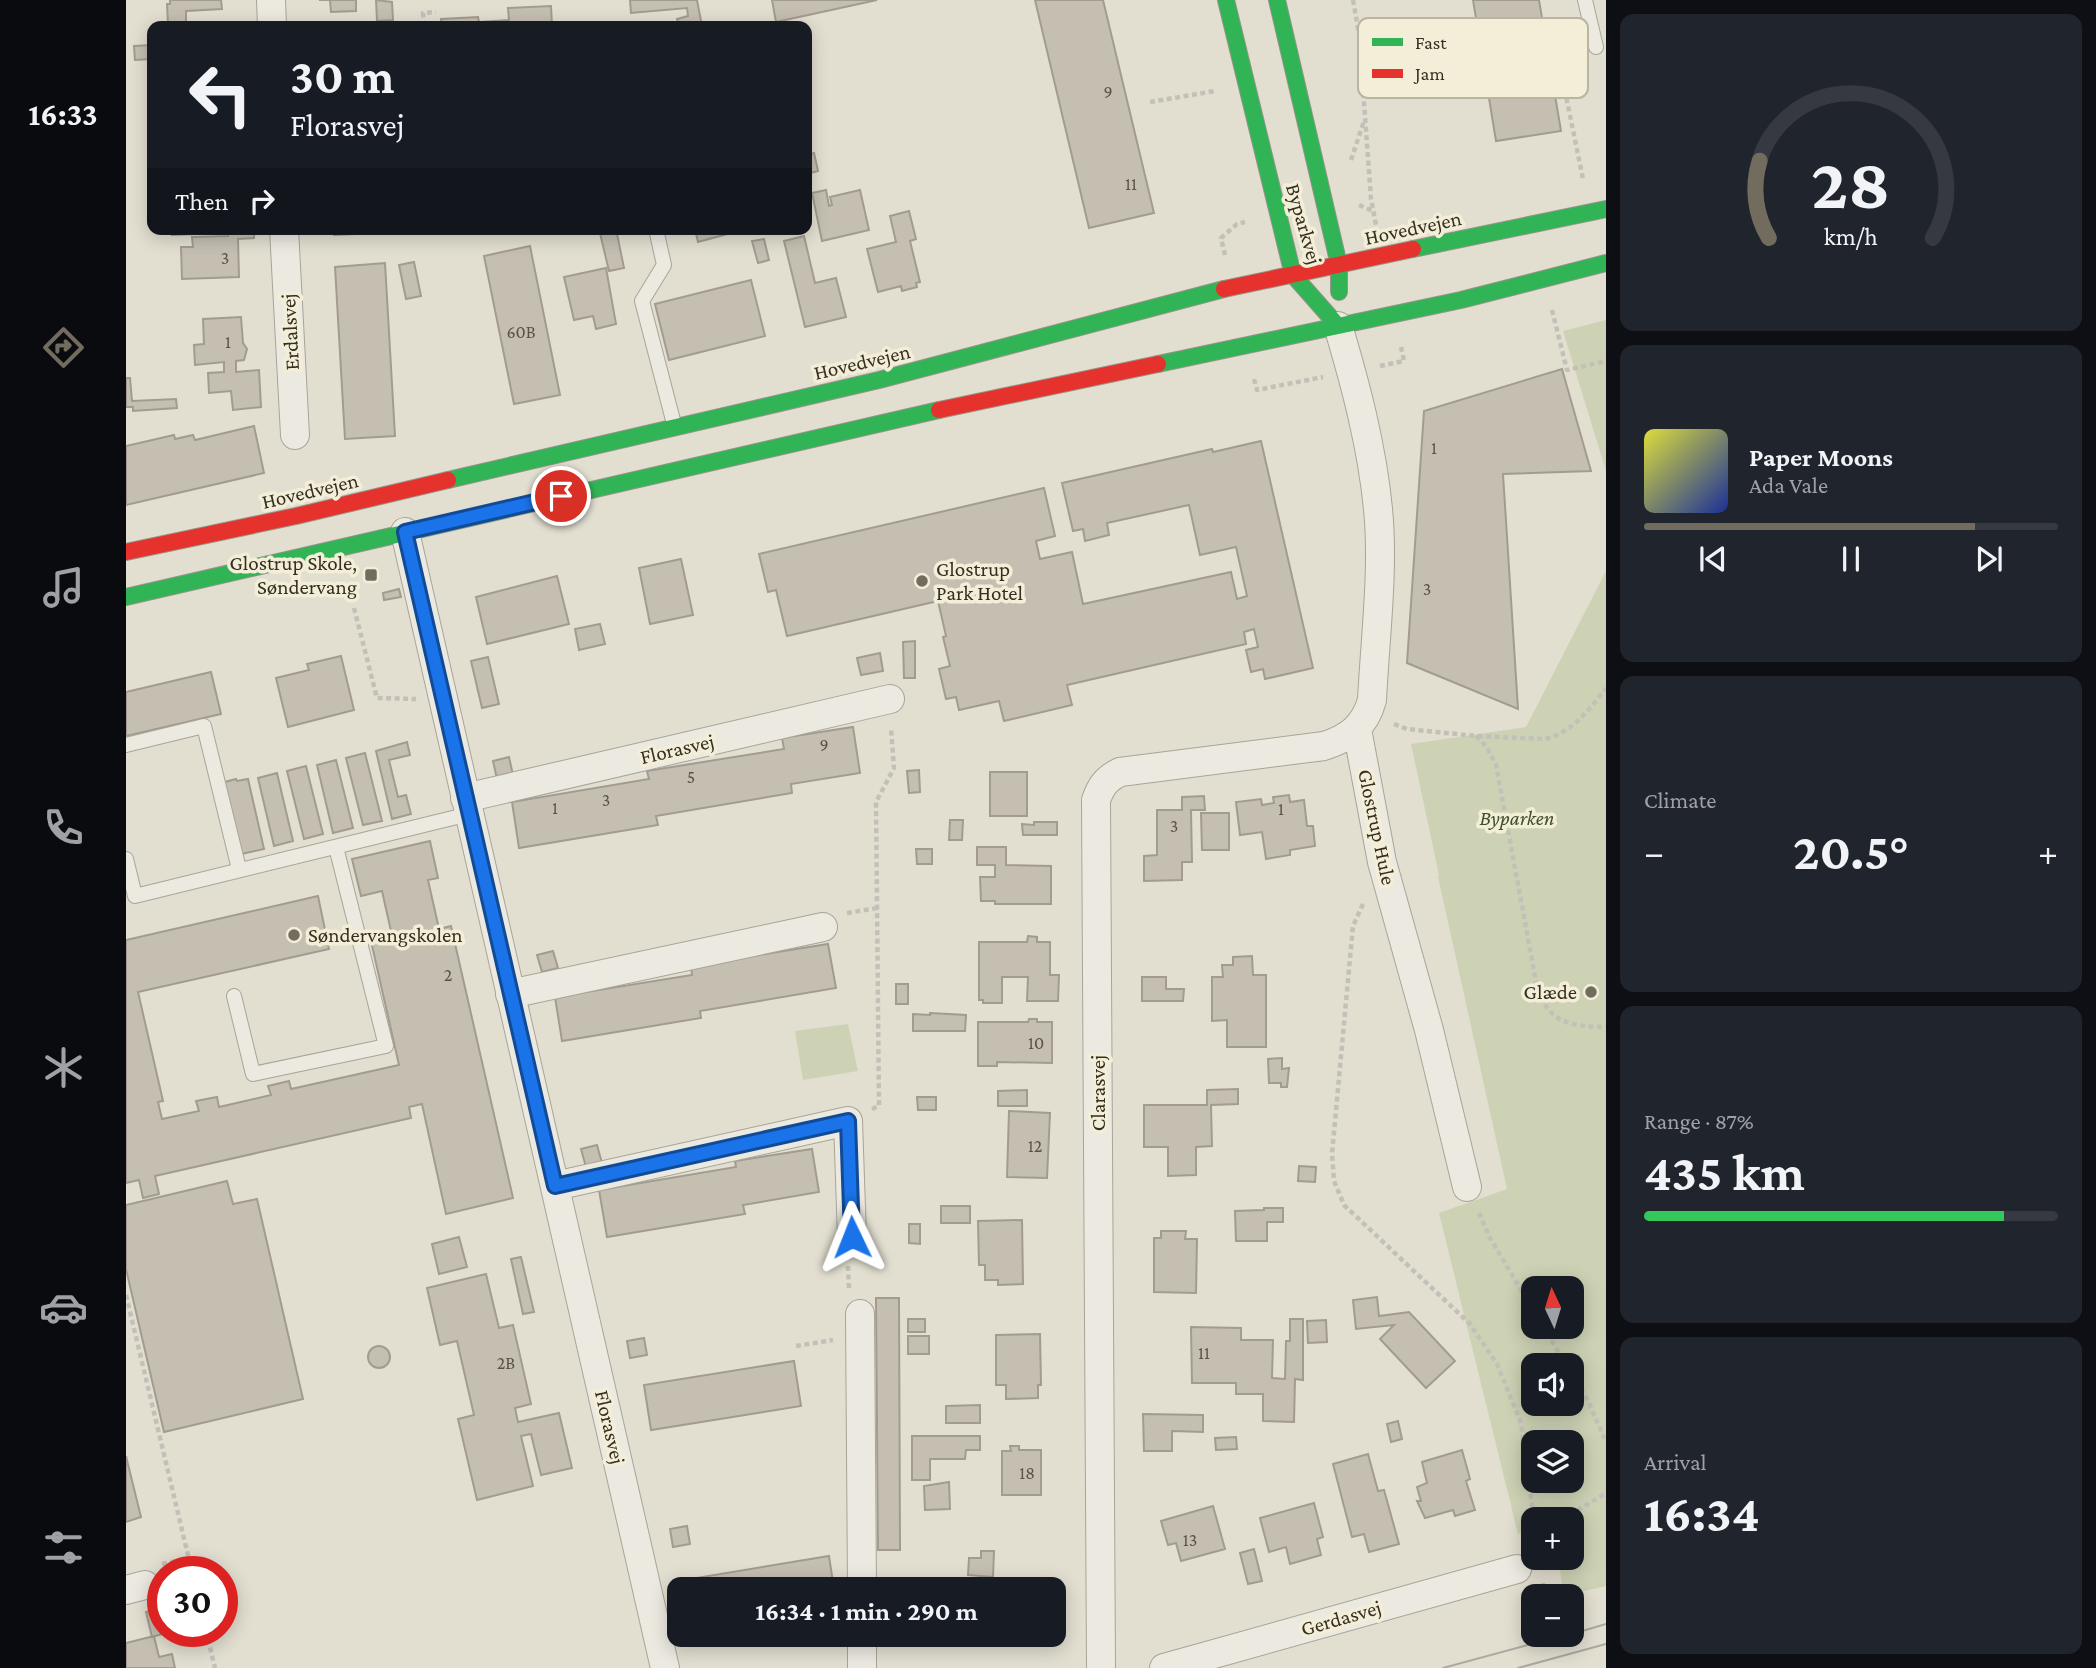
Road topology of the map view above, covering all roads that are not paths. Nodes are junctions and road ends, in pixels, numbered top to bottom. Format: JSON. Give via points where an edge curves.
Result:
{"nodes":[{"id":1,"x":271,"y":0,"type":"edge"},
{"id":2,"x":1226,"y":0,"type":"edge"},
{"id":3,"x":1277,"y":0,"type":"edge"},
{"id":4,"x":1586,"y":0,"type":"edge"},
{"id":5,"x":272,"y":21,"type":"edge"},
{"id":6,"x":1596,"y":47,"type":"road end"},
{"id":7,"x":1606,"y":209,"type":"edge"},
{"id":8,"x":284,"y":235,"type":"edge"},
{"id":9,"x":657,"y":235,"type":"edge"},
{"id":10,"x":1606,"y":263,"type":"edge"},
{"id":11,"x":1339,"y":265,"type":"junction"},
{"id":12,"x":1293,"y":275,"type":"junction"},
{"id":13,"x":1338,"y":327,"type":"junction"},
{"id":14,"x":674,"y":426,"type":"junction"},
{"id":15,"x":295,"y":435,"type":"dead end"},
{"id":16,"x":405,"y":532,"type":"junction"},
{"id":17,"x":126,"y":552,"type":"edge"},
{"id":18,"x":126,"y":597,"type":"edge"},
{"id":19,"x":890,"y":699,"type":"road end"},
{"id":20,"x":1362,"y":722,"type":"junction"},
{"id":21,"x":126,"y":745,"type":"edge"},
{"id":22,"x":467,"y":806,"type":"junction"},
{"id":23,"x":336,"y":846,"type":"junction"},
{"id":24,"x":126,"y":859,"type":"edge"},
{"id":25,"x":239,"y":869,"type":"junction"},
{"id":26,"x":823,"y":927,"type":"dead end"},
{"id":27,"x":510,"y":994,"type":"junction"},
{"id":28,"x":234,"y":996,"type":"dead end"},
{"id":29,"x":555,"y":1186,"type":"junction"},
{"id":30,"x":1467,"y":1187,"type":"road end"},
{"id":31,"x":852,"y":1237,"type":"road end"},
{"id":32,"x":860,"y":1314,"type":"road end"},
{"id":33,"x":1517,"y":1569,"type":"dead end"},
{"id":34,"x":862,"y":1577,"type":"edge"},
{"id":35,"x":862,"y":1647,"type":"edge"},
{"id":36,"x":665,"y":1668,"type":"edge"},
{"id":37,"x":862,"y":1668,"type":"edge"},
{"id":38,"x":1101,"y":1668,"type":"edge"},
{"id":39,"x":1164,"y":1668,"type":"edge"}],
"edges":[{"from":1,"to":5,"type":"street"},
{"from":2,"to":12,"type":"main road","name":"Byparkvej"},
{"from":3,"to":11,"type":"main road","name":"Byparkvej"},
{"from":4,"to":6,"type":"lane"},
{"from":7,"to":11,"type":"main road","name":"Hovedvejen"},
{"from":8,"to":15,"type":"street","name":"Erdalsvej"},
{"from":9,"to":14,"type":"lane","via":[[664,265],[642,301]]},
{"from":10,"to":13,"type":"main road"},
{"from":11,"to":12,"type":"main road","name":"Hovedvejen"},
{"from":11,"to":13,"type":"main road","name":"Byparkvej"},
{"from":12,"to":13,"type":"main road","name":"Byparkvej"},
{"from":12,"to":14,"type":"main road","name":"Hovedvejen","via":[[1146,308],[879,380]]},
{"from":13,"to":16,"type":"main road","via":[[1004,395]]},
{"from":13,"to":20,"type":"street","name":"Glostrup Hule","via":[[1373,467],[1378,510],[1372,700]]},
{"from":14,"to":17,"type":"main road","name":"Hovedvejen"},
{"from":16,"to":18,"type":"main road"},
{"from":16,"to":22,"type":"street","name":"Florasvej"},
{"from":19,"to":22,"type":"street","name":"Florasvej"},
{"from":20,"to":30,"type":"street","name":"Glostrup Hule","via":[[1382,862]]},
{"from":20,"to":38,"type":"street","name":"Clarasvej","via":[[1341,740],[1324,746],[1120,772],[1100,787],[1096,800]]},
{"from":21,"to":25,"type":"lane","via":[[204,726]]},
{"from":22,"to":23,"type":"lane"},
{"from":22,"to":27,"type":"street","name":"Florasvej"},
{"from":23,"to":25,"type":"lane"},
{"from":23,"to":28,"type":"lane","via":[[386,1046],[253,1074]]},
{"from":24,"to":25,"type":"lane","via":[[135,896]]},
{"from":26,"to":27,"type":"street"},
{"from":27,"to":29,"type":"street","name":"Florasvej"},
{"from":29,"to":31,"type":"street","via":[[848,1121]]},
{"from":29,"to":36,"type":"street","name":"Florasvej"},
{"from":32,"to":34,"type":"street"},
{"from":33,"to":39,"type":"street","name":"Gerdasvej"},
{"from":35,"to":37,"type":"street"}]}
